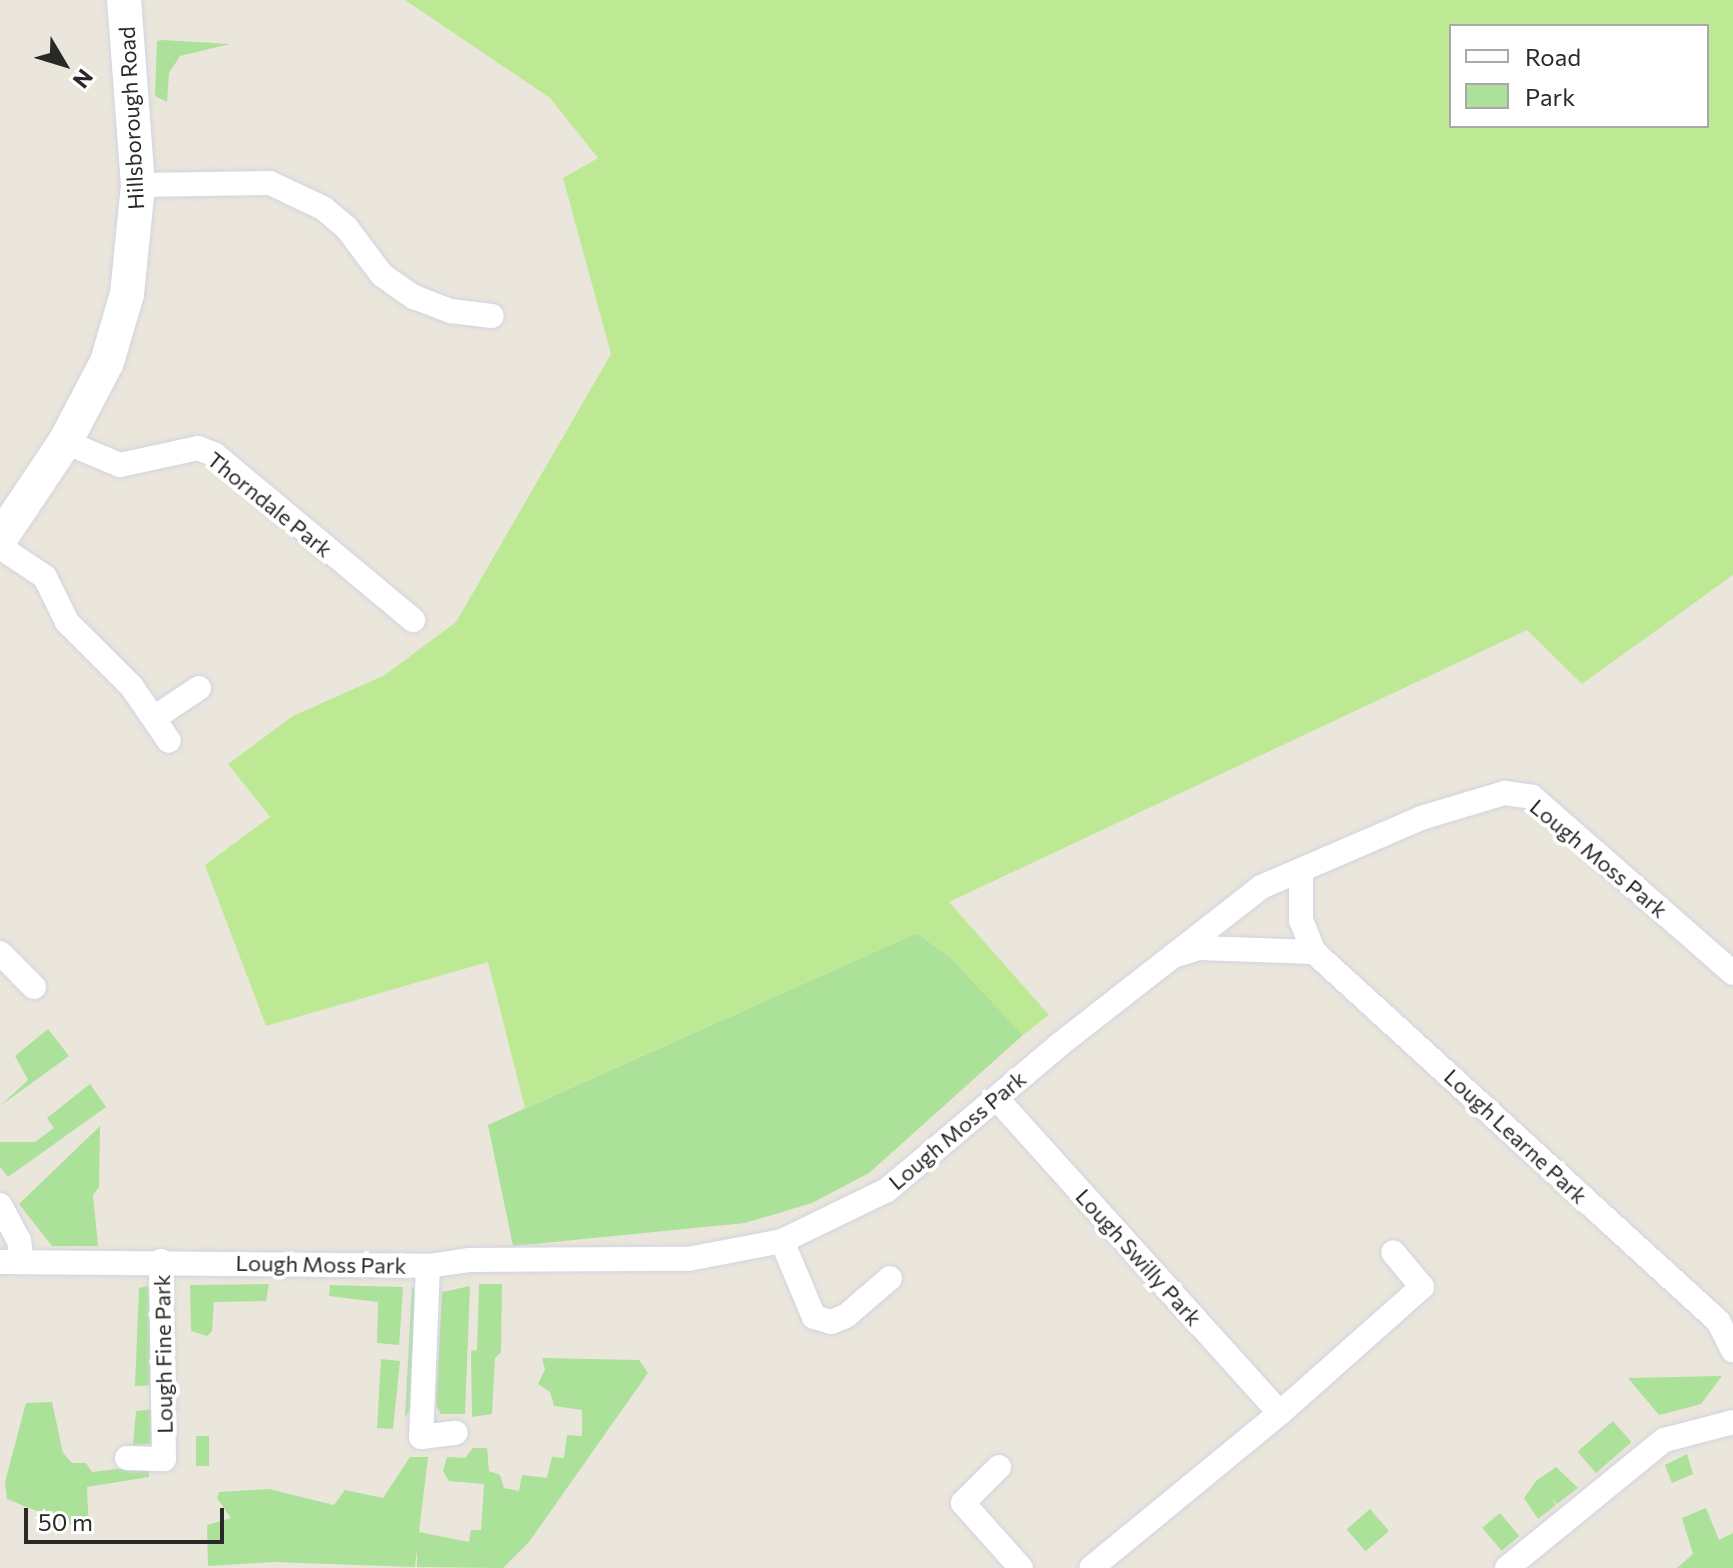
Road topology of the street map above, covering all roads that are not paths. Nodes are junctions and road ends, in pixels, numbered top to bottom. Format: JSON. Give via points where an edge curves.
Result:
{"nodes":[{"id":1,"x":124,"y":0,"type":"edge"},
{"id":2,"x":138,"y":185,"type":"junction"},
{"id":3,"x":492,"y":316,"type":"dead end"},
{"id":4,"x":65,"y":442,"type":"junction"},
{"id":5,"x":0,"y":539,"type":"edge"},
{"id":6,"x":0,"y":547,"type":"edge"},
{"id":7,"x":413,"y":620,"type":"dead end"},
{"id":8,"x":199,"y":688,"type":"dead end"},
{"id":9,"x":154,"y":718,"type":"junction"},
{"id":10,"x":169,"y":741,"type":"dead end"},
{"id":11,"x":1301,"y":872,"type":"junction"},
{"id":12,"x":1314,"y":952,"type":"junction"},
{"id":13,"x":0,"y":953,"type":"edge"},
{"id":14,"x":1170,"y":957,"type":"junction"},
{"id":15,"x":1733,"y":973,"type":"edge"},
{"id":16,"x":34,"y":987,"type":"dead end"},
{"id":17,"x":998,"y":1100,"type":"junction"},
{"id":18,"x":0,"y":1205,"type":"edge"},
{"id":19,"x":782,"y":1241,"type":"junction"},
{"id":20,"x":1393,"y":1252,"type":"dead end"},
{"id":21,"x":161,"y":1261,"type":"junction"},
{"id":22,"x":11,"y":1262,"type":"edge"},
{"id":23,"x":428,"y":1266,"type":"junction"},
{"id":24,"x":890,"y":1278,"type":"dead end"},
{"id":25,"x":1725,"y":1316,"type":"edge"},
{"id":26,"x":1733,"y":1350,"type":"edge"},
{"id":27,"x":1280,"y":1413,"type":"junction"},
{"id":28,"x":1733,"y":1422,"type":"edge"},
{"id":29,"x":456,"y":1433,"type":"dead end"},
{"id":30,"x":127,"y":1458,"type":"dead end"},
{"id":31,"x":999,"y":1467,"type":"dead end"},
{"id":32,"x":1021,"y":1568,"type":"edge"},
{"id":33,"x":1091,"y":1568,"type":"edge"},
{"id":34,"x":1507,"y":1568,"type":"edge"}],
"edges":[{"from":1,"to":2,"type":"main road","name":"Hillsborough Road"},
{"from":2,"to":3,"type":"street","via":[[270,183],[323,208],[346,227],[382,275],[414,297],[451,311]]},
{"from":2,"to":4,"type":"main road","name":"Hillsborough Road","via":[[119,321],[107,362]]},
{"from":4,"to":5,"type":"main road","name":"Hillsborough Road"},
{"from":4,"to":7,"type":"street","name":"Thorndale Park","via":[[120,465],[198,448],[215,455]]},
{"from":6,"to":9,"type":"street","via":[[45,577],[76,633],[132,687]]},
{"from":8,"to":9,"type":"street"},
{"from":9,"to":10,"type":"street"},
{"from":11,"to":12,"type":"street","name":"Lough Learne Park","via":[[1301,920]]},
{"from":11,"to":14,"type":"street","name":"Lough Moss Park","via":[[1249,895]]},
{"from":11,"to":15,"type":"street","name":"Lough Moss Park","via":[[1421,818],[1505,793],[1532,797]]},
{"from":12,"to":14,"type":"street","via":[[1199,948]]},
{"from":12,"to":25,"type":"street","name":"Lough Learne Park"},
{"from":13,"to":16,"type":"street"},
{"from":14,"to":17,"type":"street","name":"Lough Moss Park"},
{"from":17,"to":19,"type":"street","name":"Lough Moss Park","via":[[887,1190]]},
{"from":17,"to":27,"type":"street","name":"Lough Swilly Park"},
{"from":18,"to":22,"type":"street","via":[[19,1240]]},
{"from":19,"to":23,"type":"street","name":"Lough Moss Park","via":[[688,1259],[469,1260]]},
{"from":19,"to":24,"type":"street","via":[[814,1317],[831,1322],[846,1316]]},
{"from":20,"to":27,"type":"street","via":[[1422,1287]]},
{"from":21,"to":22,"type":"street","name":"Lough Moss Park"},
{"from":21,"to":23,"type":"street","name":"Lough Moss Park"},
{"from":21,"to":30,"type":"street","name":"Lough Fine Park","via":[[164,1459]]},
{"from":23,"to":29,"type":"street","via":[[421,1437]]},
{"from":25,"to":26,"type":"street"},
{"from":27,"to":33,"type":"street"},
{"from":28,"to":34,"type":"street","via":[[1664,1440]]},
{"from":31,"to":32,"type":"street","via":[[963,1503]]}]}
